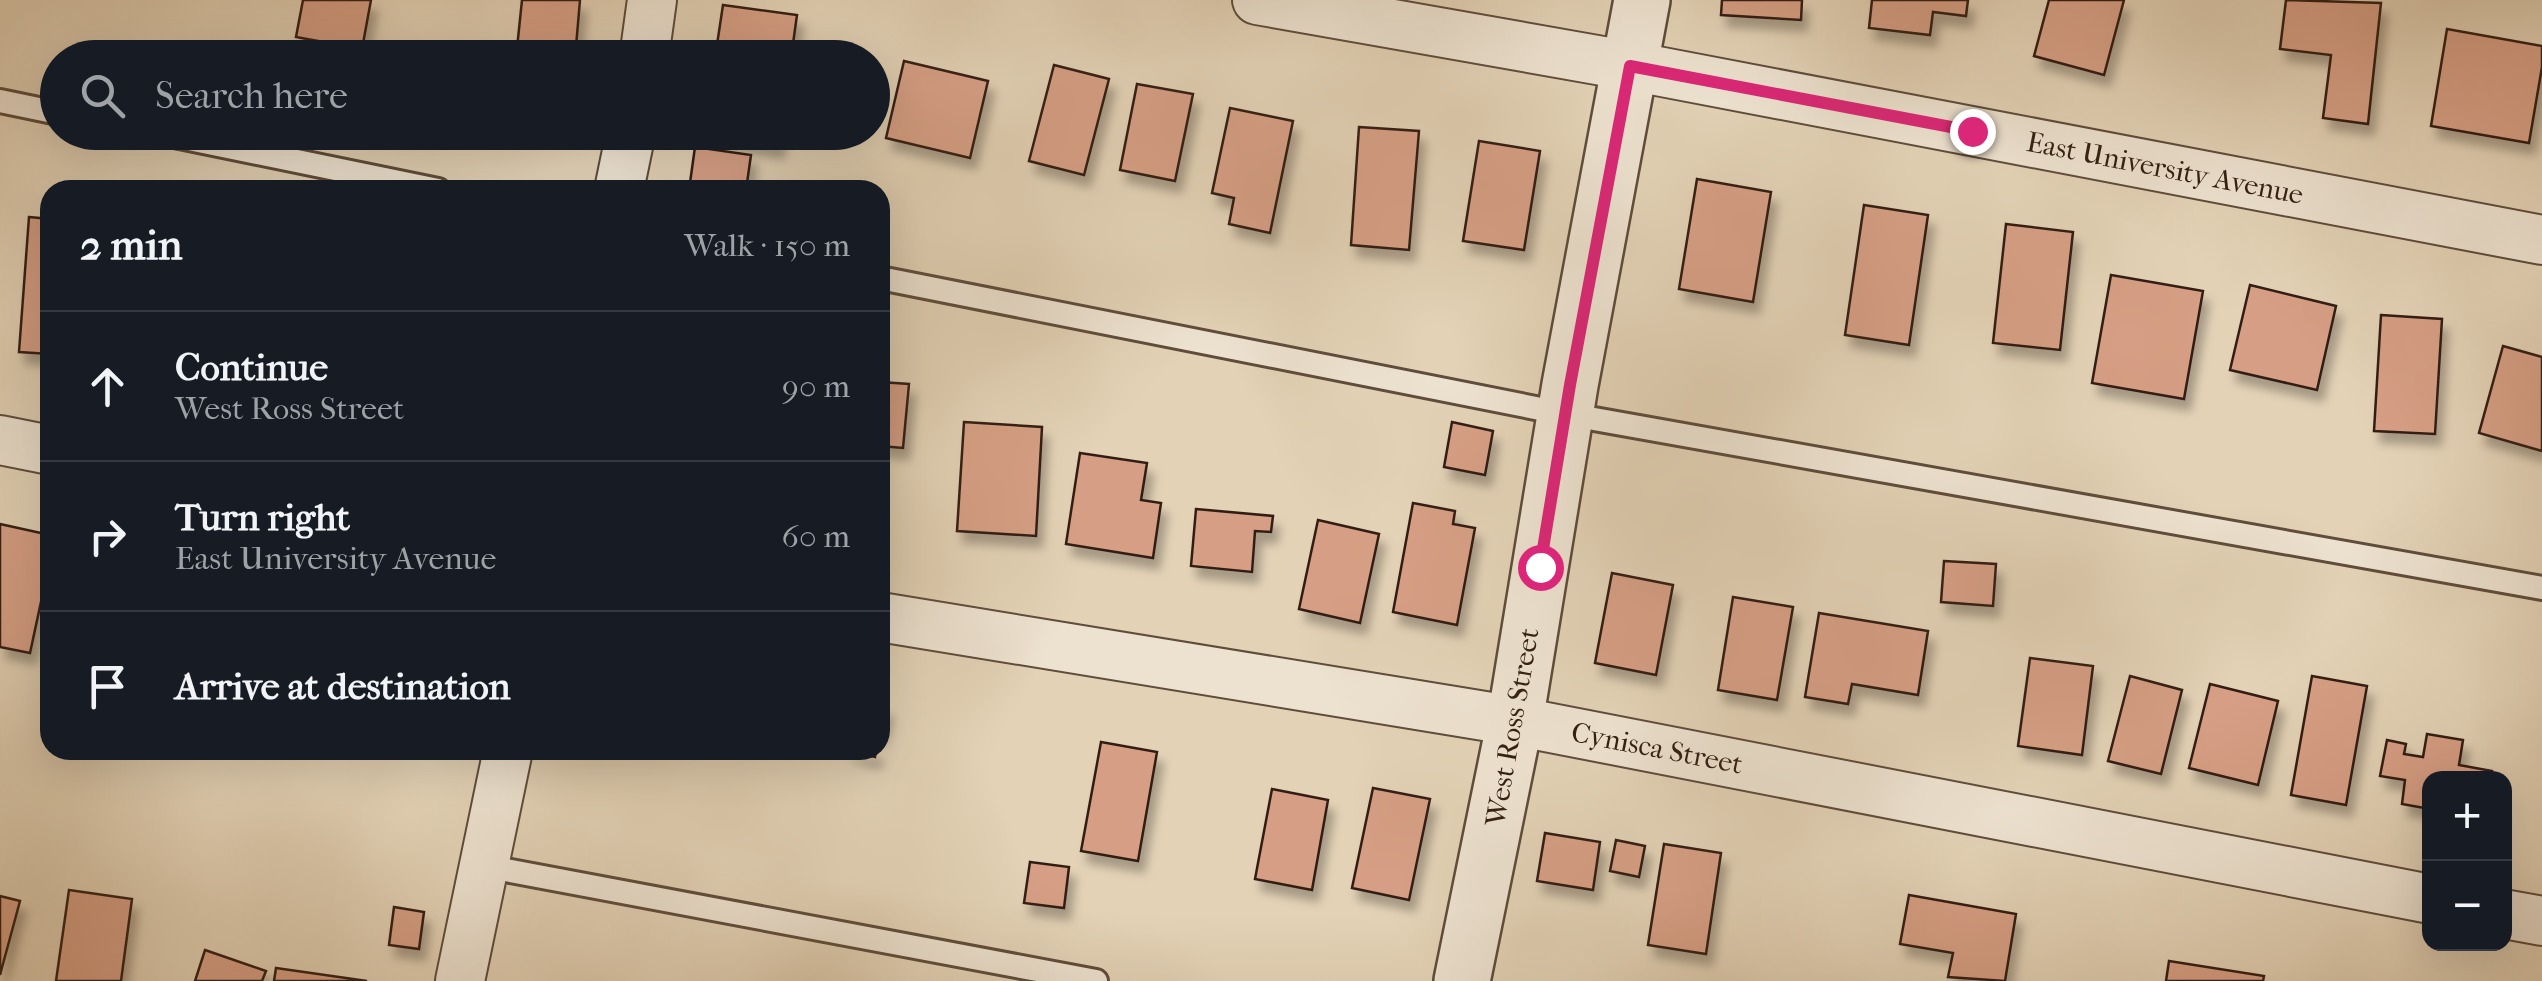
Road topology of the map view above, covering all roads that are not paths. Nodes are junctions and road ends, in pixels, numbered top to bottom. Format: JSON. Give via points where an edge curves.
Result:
{"nodes":[{"id":1,"x":652,"y":0,"type":"edge"},
{"id":2,"x":1257,"y":0,"type":"edge"},
{"id":3,"x":1642,"y":0,"type":"edge"},
{"id":4,"x":646,"y":40,"type":"edge"},
{"id":5,"x":1630,"y":66,"type":"junction"},
{"id":6,"x":0,"y":101,"type":"edge"},
{"id":7,"x":40,"y":109,"type":"edge"},
{"id":8,"x":244,"y":150,"type":"edge"},
{"id":9,"x":627,"y":150,"type":"edge"},
{"id":10,"x":389,"y":180,"type":"edge"},
{"id":11,"x":621,"y":180,"type":"edge"},
{"id":12,"x":2542,"y":240,"type":"edge"},
{"id":13,"x":890,"y":280,"type":"edge"},
{"id":14,"x":1566,"y":414,"type":"junction"},
{"id":15,"x":0,"y":440,"type":"edge"},
{"id":16,"x":40,"y":448,"type":"edge"},
{"id":17,"x":2542,"y":588,"type":"edge"},
{"id":18,"x":890,"y":619,"type":"edge"},
{"id":19,"x":1516,"y":721,"type":"junction"},
{"id":20,"x":506,"y":760,"type":"edge"},
{"id":21,"x":484,"y":866,"type":"junction"},
{"id":22,"x":2422,"y":897,"type":"edge"},
{"id":23,"x":2512,"y":915,"type":"edge"},
{"id":24,"x":2542,"y":921,"type":"edge"},
{"id":25,"x":460,"y":981,"type":"edge"},
{"id":26,"x":1096,"y":981,"type":"edge"},
{"id":27,"x":1462,"y":981,"type":"edge"}],
"edges":[{"from":1,"to":4,"type":"street"},
{"from":2,"to":5,"type":"street","name":"East University Avenue"},
{"from":3,"to":5,"type":"street","name":"West Ross Street"},
{"from":5,"to":12,"type":"street","name":"East University Avenue"},
{"from":5,"to":14,"type":"street","name":"West Ross Street"},
{"from":6,"to":7,"type":"lane"},
{"from":8,"to":10,"type":"lane"},
{"from":9,"to":11,"type":"street"},
{"from":13,"to":14,"type":"lane"},
{"from":14,"to":17,"type":"lane"},
{"from":14,"to":19,"type":"street","name":"West Ross Street"},
{"from":15,"to":16,"type":"street"},
{"from":18,"to":19,"type":"street","name":"Cynisca Street"},
{"from":19,"to":22,"type":"street","name":"Cynisca Street"},
{"from":19,"to":27,"type":"street","name":"West Ross Street"},
{"from":20,"to":21,"type":"street"},
{"from":21,"to":25,"type":"street"},
{"from":21,"to":26,"type":"lane"},
{"from":23,"to":24,"type":"street"}]}
